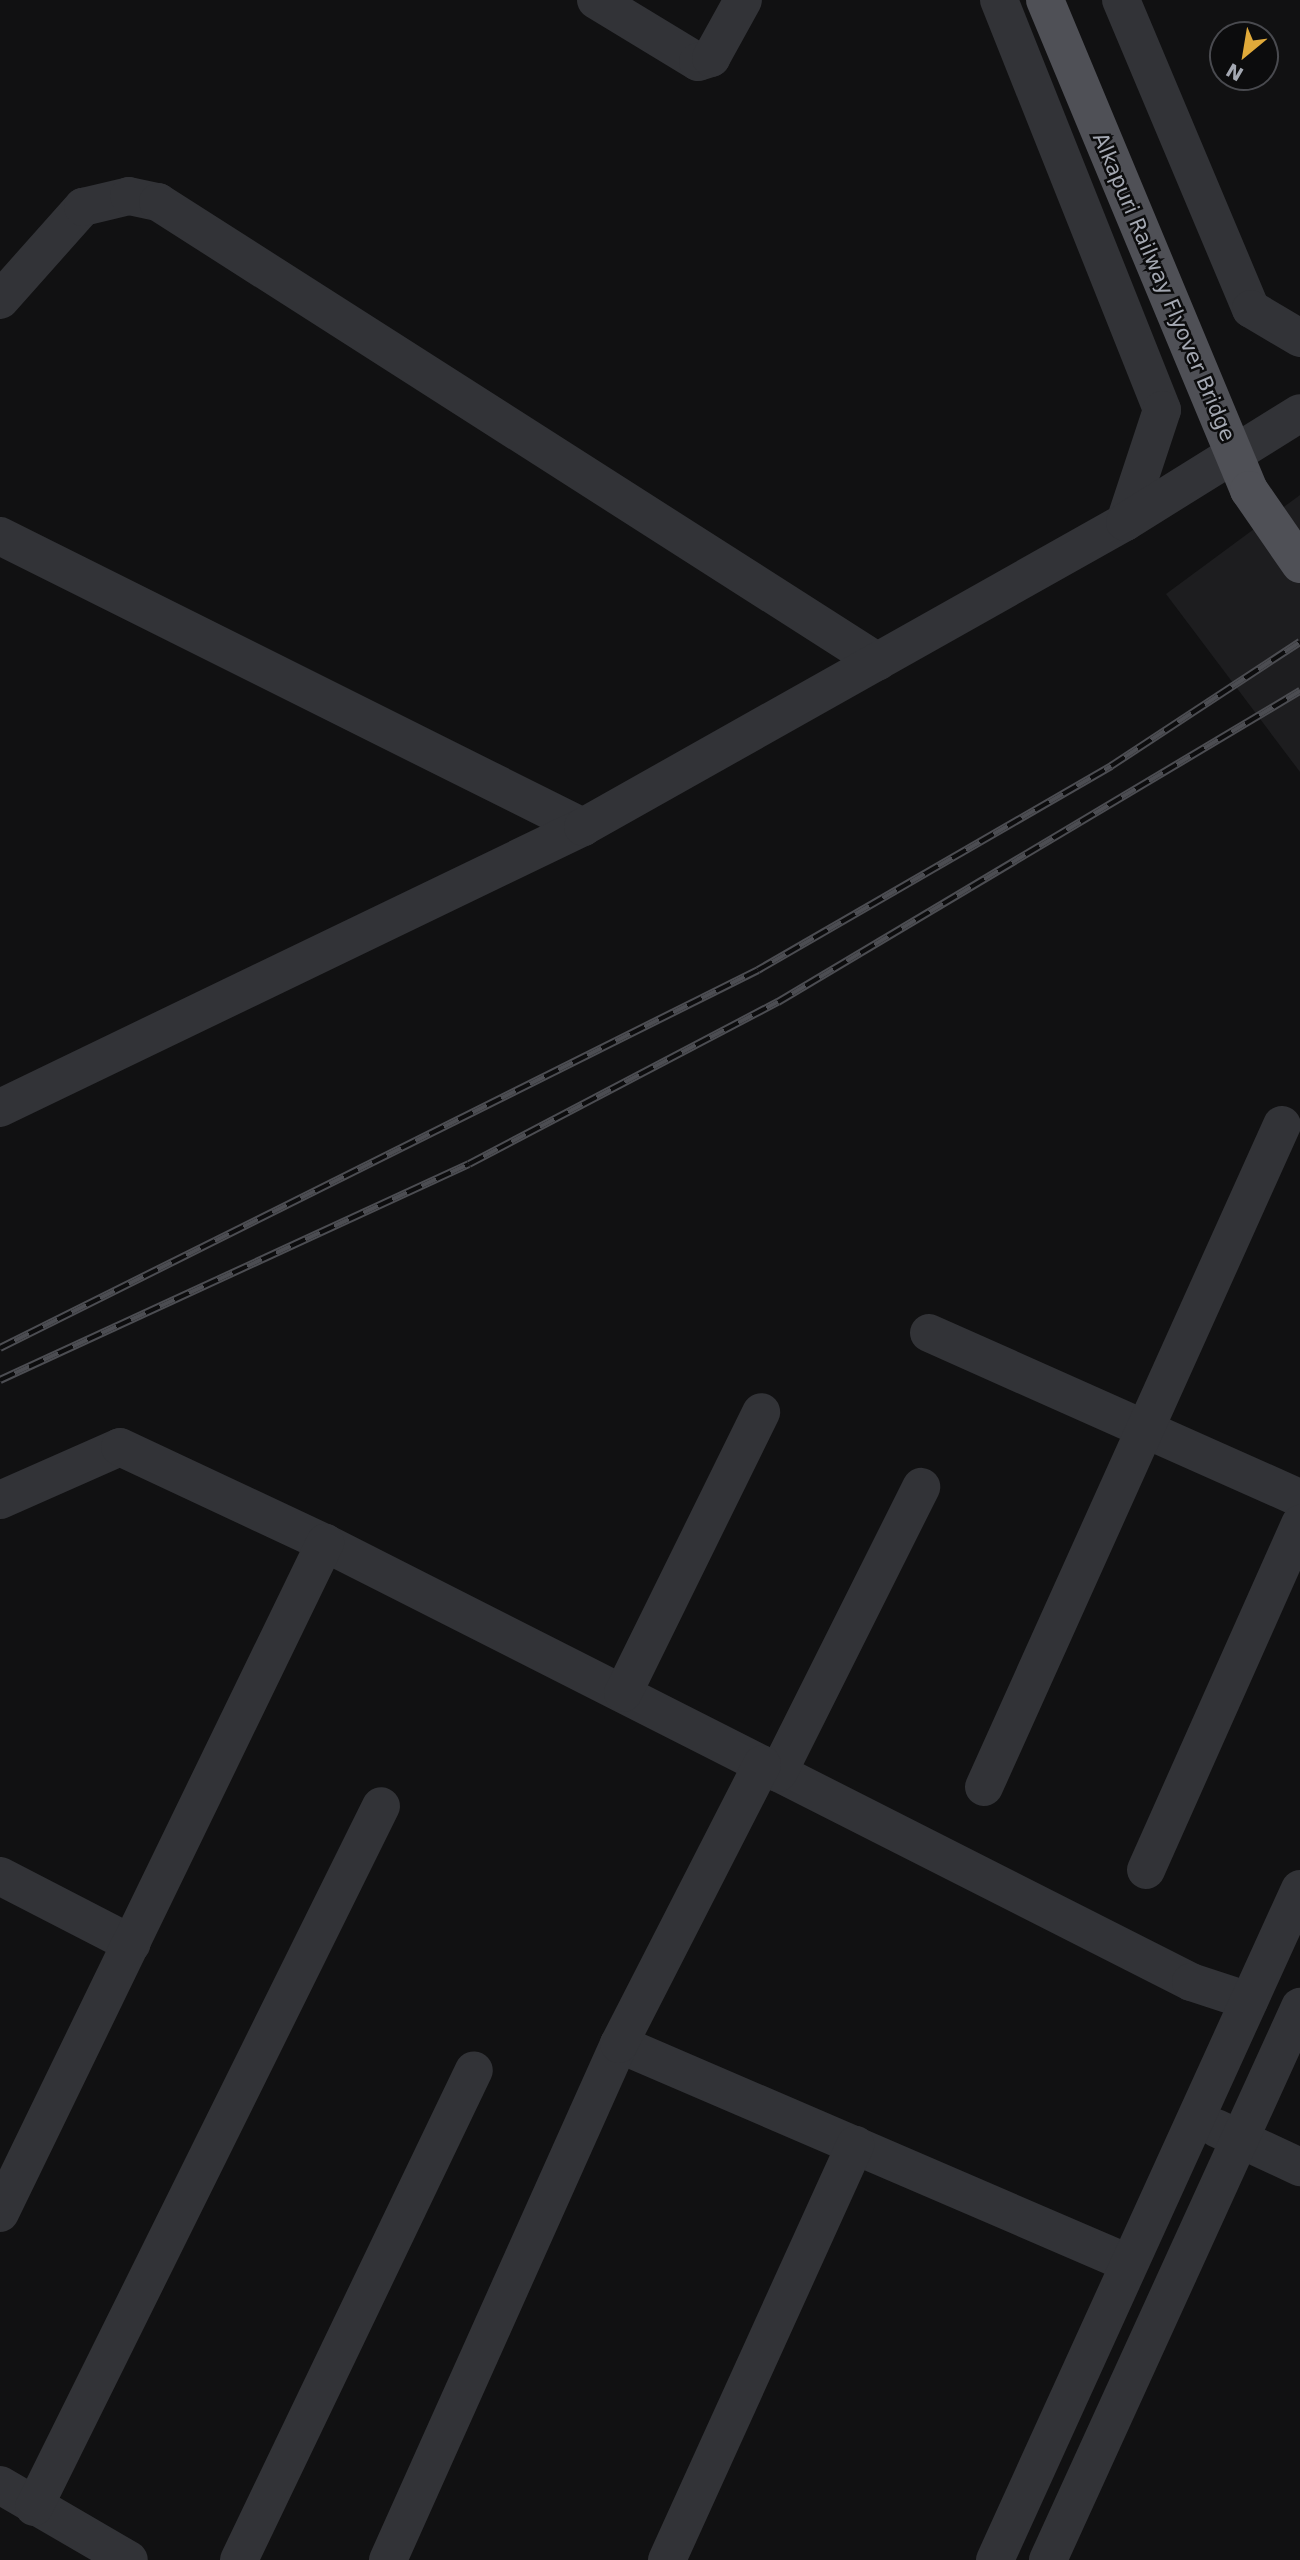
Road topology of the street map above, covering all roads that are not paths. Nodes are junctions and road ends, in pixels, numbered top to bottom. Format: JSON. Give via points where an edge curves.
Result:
{"nodes":[{"id":1,"x":596,"y":0,"type":"edge"},
{"id":2,"x":743,"y":0,"type":"edge"},
{"id":3,"x":999,"y":0,"type":"edge"},
{"id":4,"x":1045,"y":0,"type":"edge"},
{"id":5,"x":1121,"y":0,"type":"edge"},
{"id":6,"x":0,"y":300,"type":"edge"},
{"id":7,"x":1300,"y":338,"type":"edge"},
{"id":8,"x":1300,"y":413,"type":"edge"},
{"id":9,"x":1125,"y":522,"type":"junction"},
{"id":10,"x":0,"y":536,"type":"edge"},
{"id":11,"x":1300,"y":564,"type":"edge"},
{"id":12,"x":878,"y":662,"type":"junction"},
{"id":13,"x":583,"y":827,"type":"junction"},
{"id":14,"x":0,"y":1108,"type":"edge"},
{"id":15,"x":1282,"y":1125,"type":"dead end"},
{"id":16,"x":929,"y":1333,"type":"dead end"},
{"id":17,"x":761,"y":1412,"type":"dead end"},
{"id":18,"x":1147,"y":1430,"type":"junction"},
{"id":19,"x":920,"y":1487,"type":"dead end"},
{"id":20,"x":1300,"y":1498,"type":"edge"},
{"id":21,"x":0,"y":1500,"type":"edge"},
{"id":22,"x":1300,"y":1524,"type":"edge"},
{"id":23,"x":324,"y":1543,"type":"junction"},
{"id":24,"x":623,"y":1693,"type":"junction"},
{"id":25,"x":770,"y":1769,"type":"junction"},
{"id":26,"x":984,"y":1787,"type":"dead end"},
{"id":27,"x":381,"y":1806,"type":"dead end"},
{"id":28,"x":1146,"y":1870,"type":"dead end"},
{"id":29,"x":0,"y":1876,"type":"edge"},
{"id":30,"x":1300,"y":1889,"type":"edge"},
{"id":31,"x":132,"y":1944,"type":"junction"},
{"id":32,"x":1249,"y":2001,"type":"junction"},
{"id":33,"x":1300,"y":2007,"type":"edge"},
{"id":34,"x":619,"y":2044,"type":"junction"},
{"id":35,"x":474,"y":2070,"type":"dead end"},
{"id":36,"x":1199,"y":2121,"type":"junction"},
{"id":37,"x":1240,"y":2140,"type":"junction"},
{"id":38,"x":855,"y":2145,"type":"junction"},
{"id":39,"x":1300,"y":2167,"type":"edge"},
{"id":40,"x":0,"y":2213,"type":"edge"},
{"id":41,"x":1128,"y":2263,"type":"junction"},
{"id":42,"x":0,"y":2485,"type":"edge"},
{"id":43,"x":34,"y":2507,"type":"junction"},
{"id":44,"x":129,"y":2560,"type":"edge"},
{"id":45,"x":239,"y":2560,"type":"edge"},
{"id":46,"x":388,"y":2560,"type":"edge"},
{"id":47,"x":667,"y":2560,"type":"edge"},
{"id":48,"x":995,"y":2560,"type":"edge"},
{"id":49,"x":1048,"y":2560,"type":"edge"}],
"edges":[{"from":1,"to":2,"type":"street","via":[[698,62],[711,58]]},
{"from":3,"to":9,"type":"street","via":[[1162,410]]},
{"from":4,"to":11,"type":"main road","name":"Alkapuri Railway Flyover Bridge","bridge":true,"via":[[1250,490]]},
{"from":5,"to":7,"type":"street","via":[[1251,310]]},
{"from":6,"to":12,"type":"street","via":[[83,207],[129,196],[158,202]]},
{"from":8,"to":9,"type":"street"},
{"from":9,"to":12,"type":"street"},
{"from":10,"to":13,"type":"street"},
{"from":12,"to":13,"type":"street"},
{"from":13,"to":14,"type":"street"},
{"from":15,"to":18,"type":"street"},
{"from":16,"to":18,"type":"street"},
{"from":17,"to":24,"type":"street"},
{"from":18,"to":20,"type":"street"},
{"from":18,"to":26,"type":"street"},
{"from":19,"to":25,"type":"street"},
{"from":21,"to":23,"type":"street","via":[[120,1447]]},
{"from":22,"to":28,"type":"street"},
{"from":23,"to":24,"type":"street"},
{"from":23,"to":31,"type":"street"},
{"from":24,"to":25,"type":"street"},
{"from":25,"to":32,"type":"street","via":[[1191,1982]]},
{"from":25,"to":34,"type":"street"},
{"from":27,"to":43,"type":"street"},
{"from":29,"to":31,"type":"street"},
{"from":30,"to":32,"type":"street"},
{"from":31,"to":40,"type":"street"},
{"from":32,"to":36,"type":"street"},
{"from":33,"to":37,"type":"street"},
{"from":34,"to":38,"type":"street"},
{"from":34,"to":46,"type":"street"},
{"from":35,"to":45,"type":"street"},
{"from":36,"to":37,"type":"street"},
{"from":36,"to":41,"type":"street"},
{"from":37,"to":39,"type":"street"},
{"from":37,"to":49,"type":"street"},
{"from":38,"to":41,"type":"street"},
{"from":38,"to":47,"type":"street"},
{"from":41,"to":48,"type":"street"},
{"from":42,"to":43,"type":"street"},
{"from":43,"to":44,"type":"street"}]}
